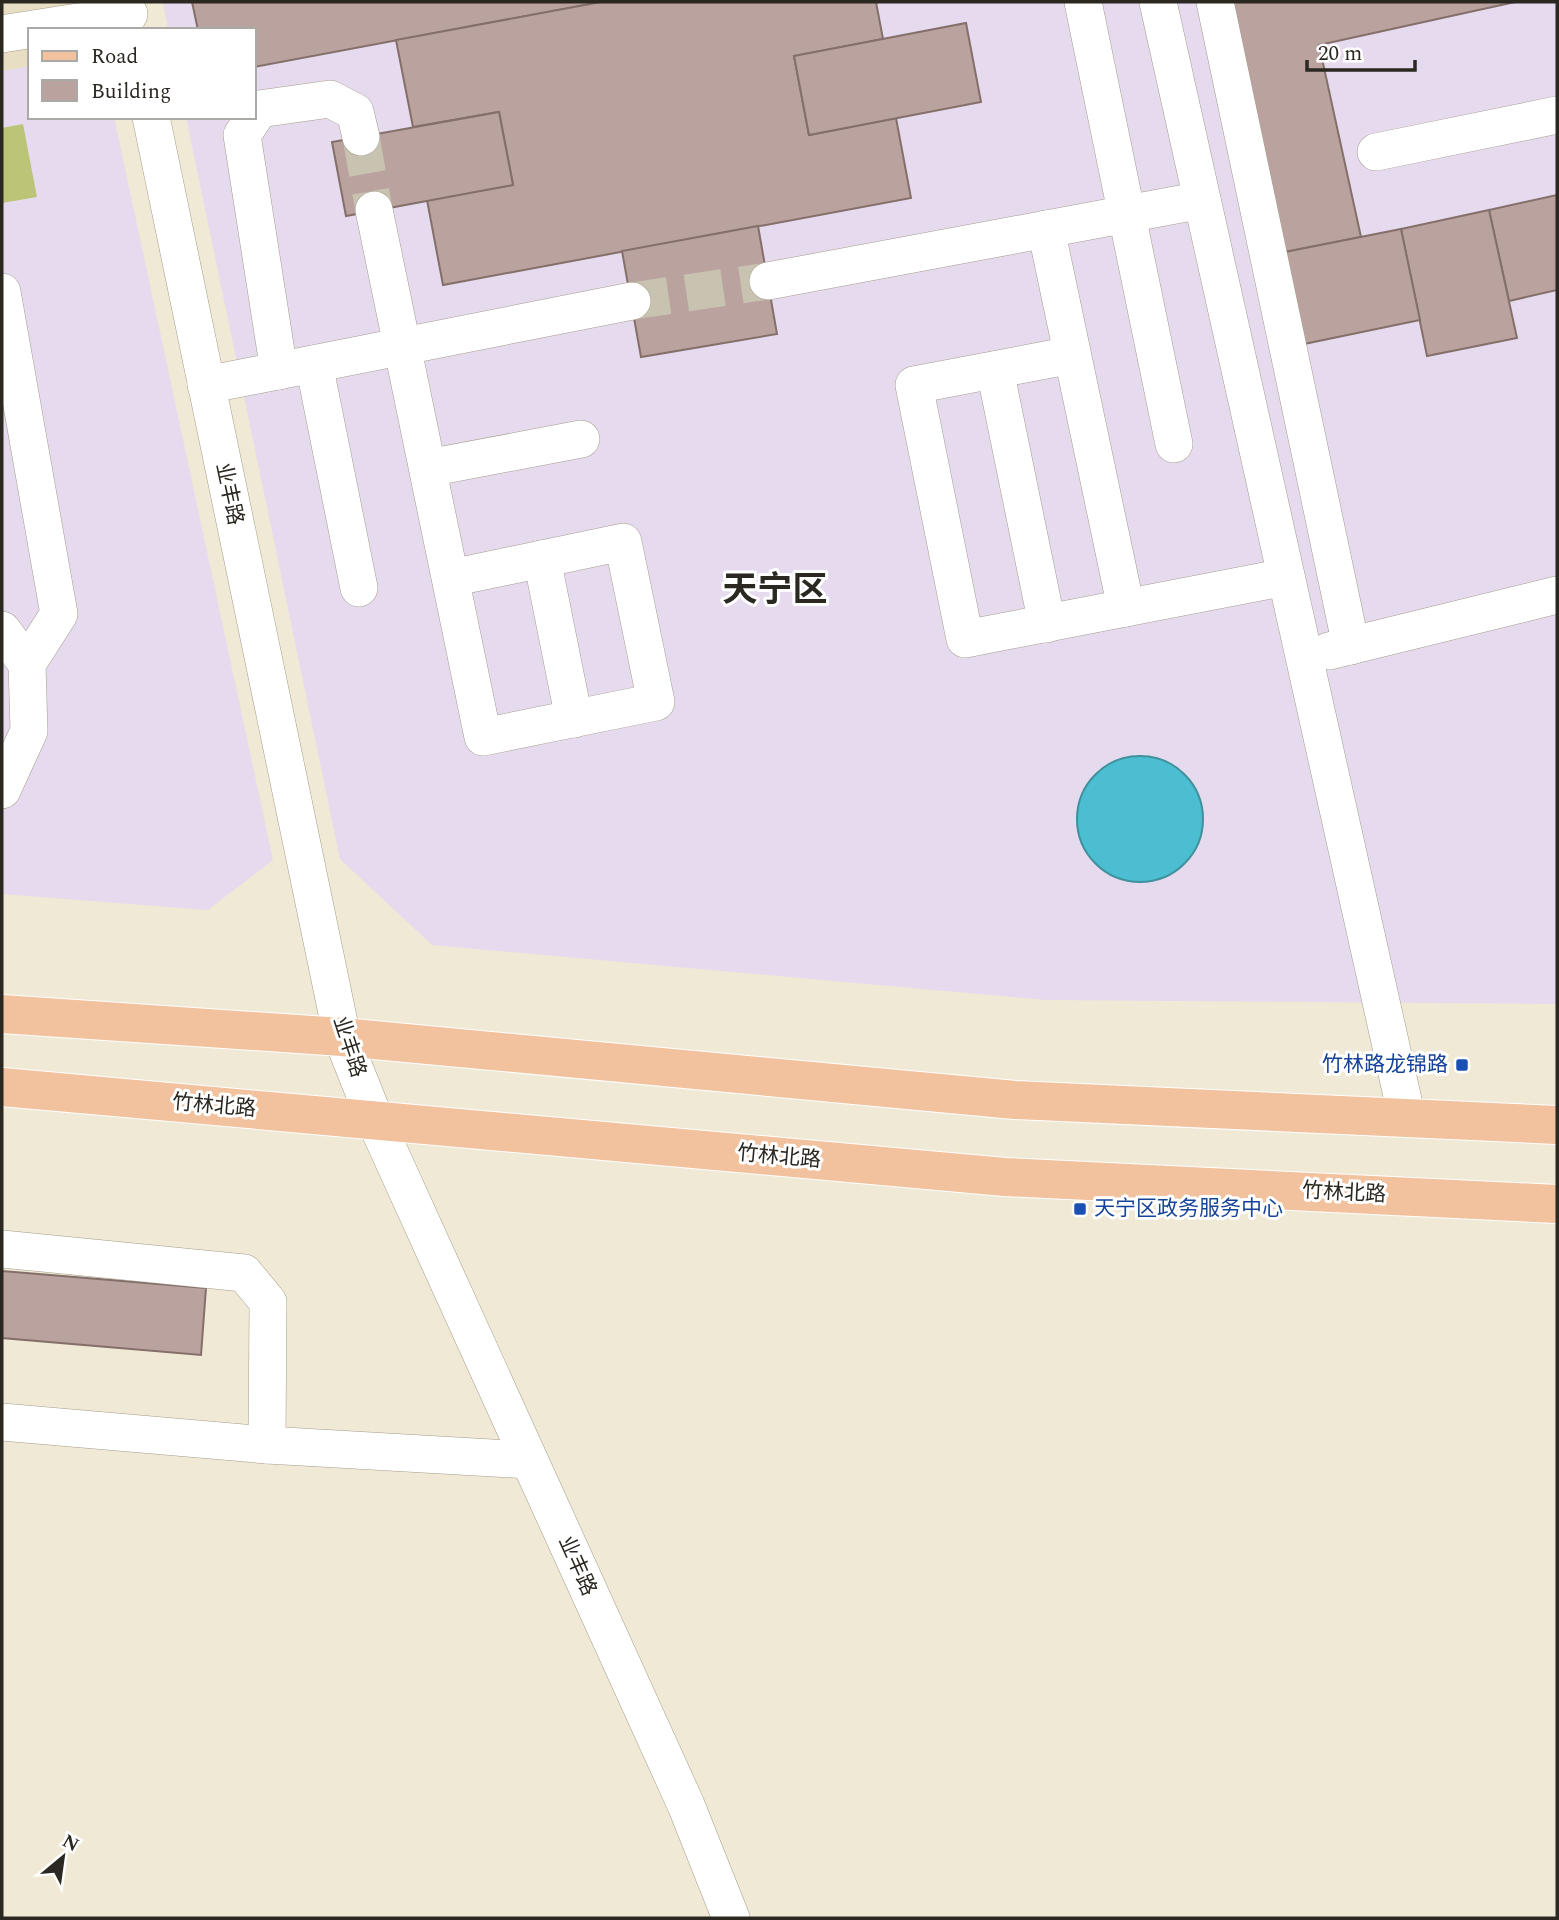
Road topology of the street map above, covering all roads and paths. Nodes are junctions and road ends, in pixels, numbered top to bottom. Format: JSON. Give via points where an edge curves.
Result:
{"nodes":[{"id":1,"x":1083,"y":2,"type":"edge"},
{"id":2,"x":1158,"y":2,"type":"edge"},
{"id":3,"x":1215,"y":2,"type":"edge"},
{"id":4,"x":130,"y":15,"type":"edge"},
{"id":5,"x":42,"y":28,"type":"edge"},
{"id":6,"x":28,"y":30,"type":"edge"},
{"id":7,"x":2,"y":34,"type":"edge"},
{"id":8,"x":256,"y":114,"type":"edge"},
{"id":9,"x":1557,"y":114,"type":"edge"},
{"id":10,"x":151,"y":119,"type":"edge"},
{"id":11,"x":253,"y":119,"type":"edge"},
{"id":12,"x":361,"y":137,"type":"tunnel mouth"},
{"id":13,"x":1376,"y":152,"type":"dead end"},
{"id":14,"x":1202,"y":200,"type":"junction"},
{"id":15,"x":373,"y":210,"type":"tunnel mouth"},
{"id":16,"x":1126,"y":215,"type":"junction"},
{"id":17,"x":1046,"y":229,"type":"junction"},
{"id":18,"x":768,"y":281,"type":"tunnel mouth"},
{"id":19,"x":2,"y":292,"type":"edge"},
{"id":20,"x":632,"y":301,"type":"tunnel mouth"},
{"id":21,"x":402,"y":346,"type":"junction"},
{"id":22,"x":1072,"y":355,"type":"junction"},
{"id":23,"x":314,"y":364,"type":"junction"},
{"id":24,"x":279,"y":370,"type":"junction"},
{"id":25,"x":995,"y":370,"type":"junction"},
{"id":26,"x":9,"y":371,"type":"edge"},
{"id":27,"x":206,"y":385,"type":"junction"},
{"id":28,"x":581,"y":439,"type":"dead end"},
{"id":29,"x":1174,"y":444,"type":"dead end"},
{"id":30,"x":428,"y":468,"type":"junction"},
{"id":31,"x":542,"y":559,"type":"junction"},
{"id":32,"x":1286,"y":577,"type":"junction"},
{"id":33,"x":451,"y":578,"type":"junction"},
{"id":34,"x":359,"y":588,"type":"dead end"},
{"id":35,"x":1557,"y":595,"type":"edge"},
{"id":36,"x":1126,"y":608,"type":"junction"},
{"id":37,"x":1047,"y":624,"type":"junction"},
{"id":38,"x":2,"y":630,"type":"edge"},
{"id":39,"x":1352,"y":646,"type":"junction"},
{"id":40,"x":1304,"y":658,"type":"junction"},
{"id":41,"x":27,"y":664,"type":"junction"},
{"id":42,"x":574,"y":719,"type":"junction"},
{"id":43,"x":2,"y":790,"type":"edge"},
{"id":44,"x":2,"y":1014,"type":"edge"},
{"id":45,"x":342,"y":1037,"type":"junction"},
{"id":46,"x":2,"y":1087,"type":"edge"},
{"id":47,"x":1407,"y":1118,"type":"junction"},
{"id":48,"x":374,"y":1120,"type":"junction"},
{"id":49,"x":1557,"y":1125,"type":"edge"},
{"id":50,"x":1557,"y":1204,"type":"edge"},
{"id":51,"x":2,"y":1249,"type":"edge"},
{"id":52,"x":2,"y":1422,"type":"edge"},
{"id":53,"x":267,"y":1445,"type":"junction"},
{"id":54,"x":529,"y":1460,"type":"junction"},
{"id":55,"x":731,"y":1918,"type":"edge"}],
"edges":[{"from":1,"to":16,"type":"street"},
{"from":2,"to":14,"type":"street"},
{"from":3,"to":39,"type":"street"},
{"from":4,"to":5,"type":"street"},
{"from":6,"to":7,"type":"street"},
{"from":8,"to":12,"type":"street","via":[[259,109],[330,99],[355,112]]},
{"from":9,"to":13,"type":"street"},
{"from":10,"to":27,"type":"street","name":"业丰路"},
{"from":11,"to":24,"type":"street","via":[[242,135]]},
{"from":14,"to":16,"type":"street"},
{"from":14,"to":32,"type":"street"},
{"from":15,"to":21,"type":"street"},
{"from":16,"to":17,"type":"street"},
{"from":16,"to":29,"type":"street"},
{"from":17,"to":18,"type":"street"},
{"from":17,"to":22,"type":"street"},
{"from":19,"to":26,"type":"street"},
{"from":20,"to":21,"type":"street"},
{"from":21,"to":23,"type":"street"},
{"from":21,"to":30,"type":"street"},
{"from":22,"to":25,"type":"street"},
{"from":22,"to":36,"type":"street"},
{"from":23,"to":24,"type":"street"},
{"from":23,"to":34,"type":"street"},
{"from":24,"to":27,"type":"street"},
{"from":25,"to":37,"type":"street"},
{"from":25,"to":37,"type":"street","via":[[914,385],[965,639]]},
{"from":26,"to":41,"type":"street","via":[[59,614]]},
{"from":27,"to":45,"type":"street","name":"业丰路"},
{"from":28,"to":30,"type":"street"},
{"from":30,"to":33,"type":"street"},
{"from":31,"to":33,"type":"street"},
{"from":31,"to":42,"type":"street"},
{"from":31,"to":42,"type":"street","via":[[623,542],[656,702]]},
{"from":32,"to":36,"type":"street"},
{"from":32,"to":40,"type":"street"},
{"from":33,"to":42,"type":"street","via":[[484,737]]},
{"from":35,"to":39,"type":"street"},
{"from":36,"to":37,"type":"street"},
{"from":38,"to":41,"type":"street"},
{"from":39,"to":40,"type":"street"},
{"from":40,"to":47,"type":"street"},
{"from":41,"to":43,"type":"street","via":[[29,732]]},
{"from":44,"to":45,"type":"main road"},
{"from":45,"to":47,"type":"main road","via":[[1015,1100]]},
{"from":45,"to":48,"type":"street","name":"业丰路"},
{"from":46,"to":48,"type":"main road","name":"竹林北路"},
{"from":47,"to":49,"type":"main road"},
{"from":48,"to":50,"type":"main road","name":"竹林北路","via":[[1006,1177]]},
{"from":48,"to":54,"type":"street","name":"业丰路"},
{"from":51,"to":53,"type":"street","via":[[244,1273],[268,1302]]},
{"from":52,"to":53,"type":"street"},
{"from":53,"to":54,"type":"street"},
{"from":54,"to":55,"type":"street","name":"业丰路","via":[[686,1805]]}]}
